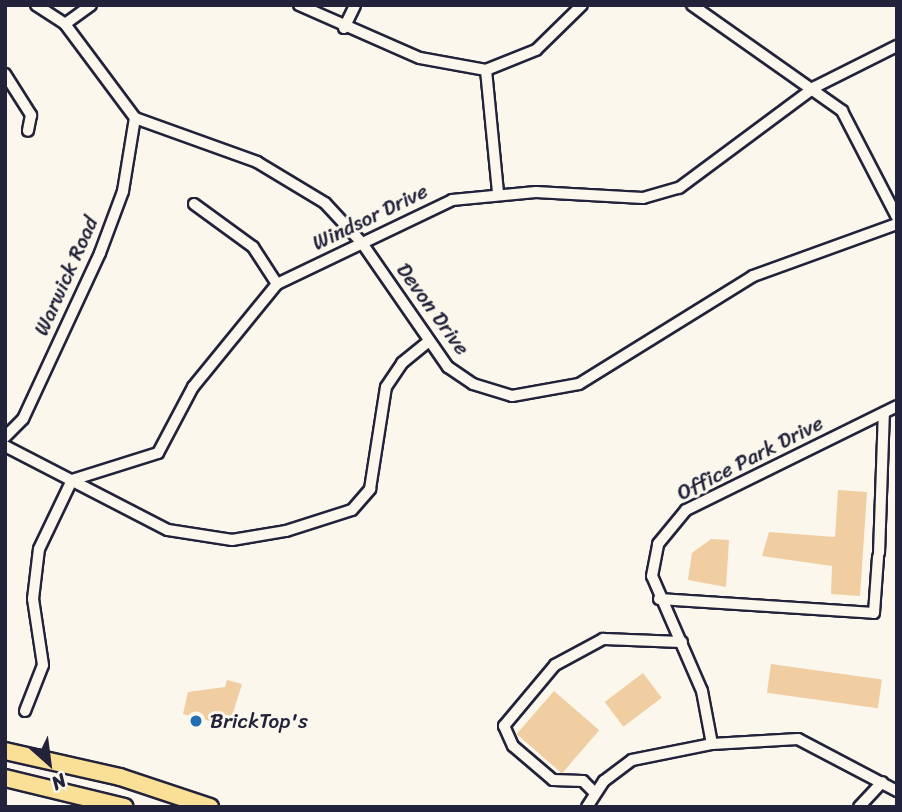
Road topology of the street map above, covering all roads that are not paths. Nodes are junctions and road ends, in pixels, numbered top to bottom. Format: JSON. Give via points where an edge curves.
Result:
{"nodes":[{"id":1,"x":36,"y":5,"type":"edge"},
{"id":2,"x":91,"y":5,"type":"edge"},
{"id":3,"x":299,"y":5,"type":"edge"},
{"id":4,"x":355,"y":5,"type":"edge"},
{"id":5,"x":582,"y":5,"type":"edge"},
{"id":6,"x":692,"y":5,"type":"edge"},
{"id":7,"x":65,"y":24,"type":"junction"},
{"id":8,"x":344,"y":28,"type":"junction"},
{"id":9,"x":897,"y":46,"type":"edge"},
{"id":10,"x":485,"y":70,"type":"junction"},
{"id":11,"x":5,"y":74,"type":"edge"},
{"id":12,"x":815,"y":87,"type":"junction"},
{"id":13,"x":135,"y":118,"type":"junction"},
{"id":14,"x":27,"y":131,"type":"dead end"},
{"id":15,"x":498,"y":193,"type":"junction"},
{"id":16,"x":194,"y":204,"type":"dead end"},
{"id":17,"x":897,"y":217,"type":"edge"},
{"id":18,"x":897,"y":224,"type":"edge"},
{"id":19,"x":362,"y":243,"type":"junction"},
{"id":20,"x":277,"y":284,"type":"junction"},
{"id":21,"x":429,"y":341,"type":"junction"},
{"id":22,"x":897,"y":406,"type":"edge"},
{"id":23,"x":884,"y":412,"type":"junction"},
{"id":24,"x":5,"y":437,"type":"edge"},
{"id":25,"x":5,"y":446,"type":"edge"},
{"id":26,"x":72,"y":480,"type":"junction"},
{"id":27,"x":659,"y":599,"type":"junction"},
{"id":28,"x":682,"y":642,"type":"junction"},
{"id":29,"x":25,"y":711,"type":"dead end"},
{"id":30,"x":712,"y":744,"type":"junction"},
{"id":31,"x":5,"y":751,"type":"edge"},
{"id":32,"x":5,"y":778,"type":"edge"},
{"id":33,"x":882,"y":782,"type":"junction"},
{"id":34,"x":897,"y":790,"type":"edge"},
{"id":35,"x":595,"y":793,"type":"junction"},
{"id":36,"x":125,"y":807,"type":"edge"},
{"id":37,"x":210,"y":807,"type":"edge"},
{"id":38,"x":587,"y":807,"type":"edge"},
{"id":39,"x":859,"y":807,"type":"edge"}],
"edges":[{"from":1,"to":7,"type":"street"},
{"from":2,"to":7,"type":"street"},
{"from":3,"to":8,"type":"street"},
{"from":4,"to":8,"type":"street"},
{"from":5,"to":10,"type":"street","via":[[536,50]]},
{"from":6,"to":12,"type":"street"},
{"from":7,"to":13,"type":"street"},
{"from":8,"to":10,"type":"street","via":[[420,58]]},
{"from":9,"to":12,"type":"street","name":"Windsor Drive"},
{"from":10,"to":15,"type":"street"},
{"from":11,"to":14,"type":"street","via":[[31,115]]},
{"from":12,"to":15,"type":"street","name":"Windsor Drive","via":[[679,188],[594,199]]},
{"from":12,"to":17,"type":"street","via":[[842,111]]},
{"from":13,"to":19,"type":"street","name":"Devon Drive","via":[[257,162],[299,184]]},
{"from":13,"to":24,"type":"street","name":"Warwick Road","via":[[122,191],[100,253],[23,419]]},
{"from":15,"to":19,"type":"street","name":"Windsor Drive","via":[[452,200]]},
{"from":16,"to":20,"type":"street","via":[[253,247]]},
{"from":18,"to":21,"type":"street","name":"Devon Drive","via":[[753,276],[633,355],[541,396],[512,396],[473,384]]},
{"from":19,"to":20,"type":"street","name":"Windsor Drive"},
{"from":19,"to":21,"type":"street","name":"Devon Drive"},
{"from":20,"to":26,"type":"street","name":"Windsor Drive","via":[[192,387],[158,453]]},
{"from":21,"to":26,"type":"street","via":[[402,363],[386,387],[378,414],[377,467],[370,489],[352,510],[286,531],[232,540],[169,530]]},
{"from":22,"to":23,"type":"street","name":"Office Park Drive"},
{"from":23,"to":27,"type":"street","name":"Office Park Drive","via":[[669,523],[652,576]]},
{"from":23,"to":27,"type":"street","via":[[874,613]]},
{"from":25,"to":26,"type":"street"},
{"from":26,"to":29,"type":"street","via":[[39,549],[33,599],[43,665]]},
{"from":27,"to":28,"type":"street","name":"Office Park Drive"},
{"from":28,"to":30,"type":"street","name":"Office Park Drive","via":[[702,691]]},
{"from":28,"to":35,"type":"street","via":[[603,639],[555,664],[504,726],[513,746],[553,780],[583,781]]},
{"from":30,"to":33,"type":"street","via":[[798,739]]},
{"from":30,"to":35,"type":"street","via":[[632,760]]},
{"from":31,"to":37,"type":"highway","via":[[120,777]]},
{"from":32,"to":36,"type":"highway"},
{"from":33,"to":34,"type":"street"},
{"from":33,"to":39,"type":"street"},
{"from":35,"to":38,"type":"street"}]}
